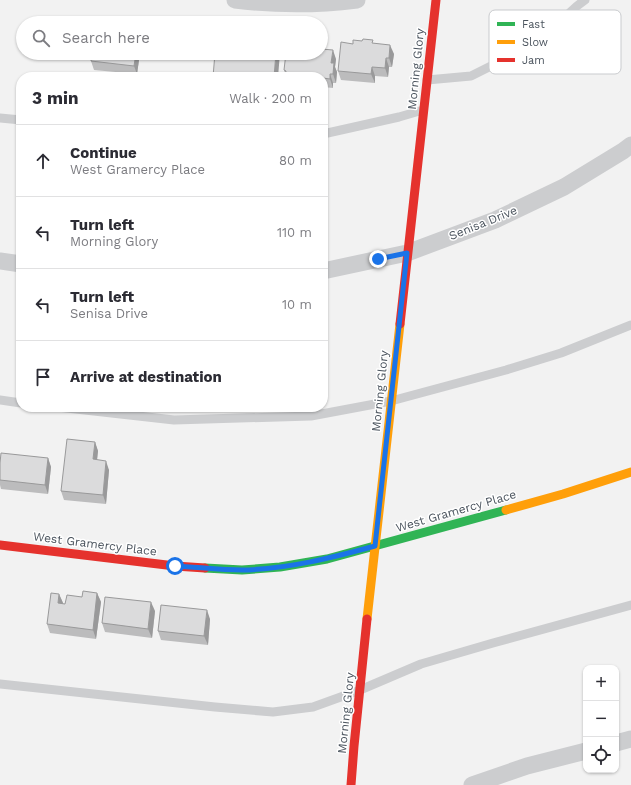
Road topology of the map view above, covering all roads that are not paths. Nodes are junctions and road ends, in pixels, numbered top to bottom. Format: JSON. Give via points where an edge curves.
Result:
{"nodes":[{"id":1,"x":235,"y":0,"type":"edge"},
{"id":2,"x":357,"y":0,"type":"edge"},
{"id":3,"x":436,"y":0,"type":"edge"},
{"id":4,"x":585,"y":0,"type":"edge"},
{"id":5,"x":573,"y":10,"type":"edge"},
{"id":6,"x":489,"y":67,"type":"edge"},
{"id":7,"x":427,"y":80,"type":"junction"},
{"id":8,"x":423,"y":110,"type":"junction"},
{"id":9,"x":0,"y":118,"type":"edge"},
{"id":10,"x":16,"y":120,"type":"edge"},
{"id":11,"x":328,"y":133,"type":"edge"},
{"id":12,"x":631,"y":145,"type":"edge"},
{"id":13,"x":407,"y":253,"type":"junction"},
{"id":14,"x":0,"y":261,"type":"edge"},
{"id":15,"x":16,"y":263,"type":"edge"},
{"id":16,"x":328,"y":269,"type":"edge"},
{"id":17,"x":631,"y":325,"type":"edge"},
{"id":18,"x":0,"y":400,"type":"edge"},
{"id":19,"x":391,"y":400,"type":"junction"},
{"id":20,"x":16,"y":402,"type":"edge"},
{"id":21,"x":103,"y":412,"type":"edge"},
{"id":22,"x":631,"y":472,"type":"edge"},
{"id":23,"x":0,"y":545,"type":"edge"},
{"id":24,"x":375,"y":546,"type":"junction"},
{"id":25,"x":631,"y":605,"type":"edge"},
{"id":26,"x":0,"y":684,"type":"edge"},
{"id":27,"x":360,"y":690,"type":"junction"},
{"id":28,"x":631,"y":739,"type":"edge"},
{"id":29,"x":619,"y":742,"type":"edge"},
{"id":30,"x":583,"y":752,"type":"edge"},
{"id":31,"x":351,"y":785,"type":"edge"},
{"id":32,"x":472,"y":785,"type":"edge"}],
"edges":[{"from":1,"to":2,"type":"street","via":[[294,4]]},
{"from":3,"to":7,"type":"street","name":"Morning Glory"},
{"from":4,"to":5,"type":"lane"},
{"from":6,"to":7,"type":"lane","via":[[471,76]]},
{"from":7,"to":8,"type":"street","name":"Morning Glory"},
{"from":8,"to":11,"type":"lane"},
{"from":8,"to":13,"type":"street","name":"Morning Glory"},
{"from":9,"to":10,"type":"lane"},
{"from":12,"to":13,"type":"street","name":"Senisa Drive","via":[[564,188],[495,220]]},
{"from":13,"to":16,"type":"street","name":"Senisa Drive"},
{"from":13,"to":19,"type":"street","name":"Morning Glory"},
{"from":14,"to":15,"type":"street"},
{"from":17,"to":19,"type":"lane","via":[[561,353]]},
{"from":18,"to":20,"type":"lane"},
{"from":19,"to":21,"type":"lane","via":[[311,416],[174,420]]},
{"from":19,"to":24,"type":"street","name":"Morning Glory"},
{"from":22,"to":24,"type":"street","name":"West Gramercy Place","via":[[563,494]]},
{"from":23,"to":24,"type":"street","name":"West Gramercy Place","via":[[175,566],[242,570],[328,559]]},
{"from":24,"to":27,"type":"street","name":"Morning Glory"},
{"from":25,"to":27,"type":"lane","via":[[421,664]]},
{"from":26,"to":27,"type":"lane","via":[[273,712],[313,707]]},
{"from":27,"to":31,"type":"street","name":"Morning Glory"},
{"from":28,"to":29,"type":"street"},
{"from":30,"to":32,"type":"street","via":[[527,766]]}]}
